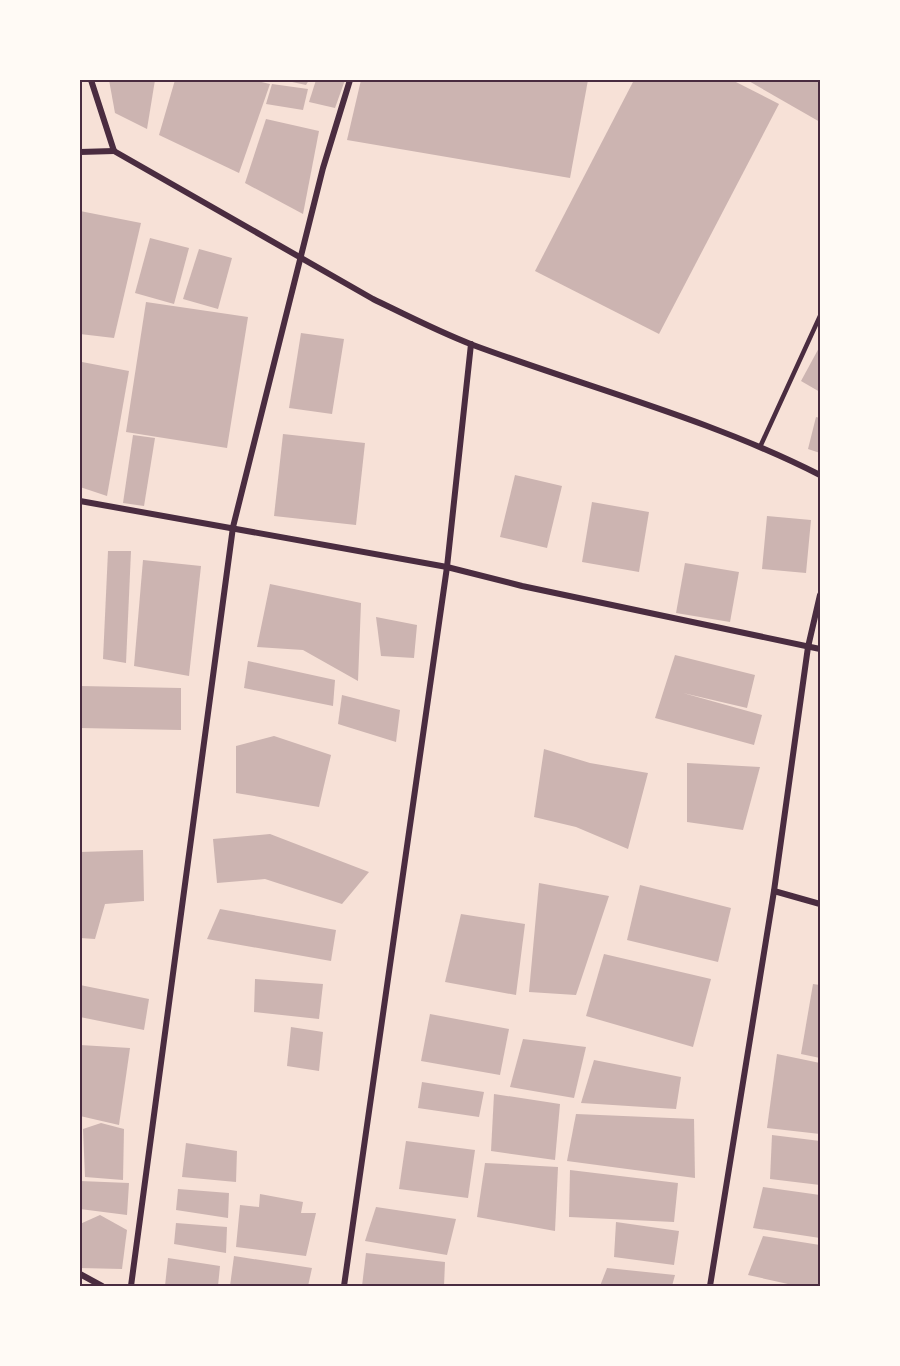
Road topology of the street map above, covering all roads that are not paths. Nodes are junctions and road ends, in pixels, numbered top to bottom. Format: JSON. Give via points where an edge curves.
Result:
{"nodes":[{"id":1,"x":91,"y":80,"type":"edge"},
{"id":2,"x":350,"y":80,"type":"edge"},
{"id":3,"x":114,"y":151,"type":"junction"},
{"id":4,"x":80,"y":152,"type":"edge"},
{"id":5,"x":301,"y":258,"type":"junction"},
{"id":6,"x":820,"y":316,"type":"edge"},
{"id":7,"x":471,"y":344,"type":"junction"},
{"id":8,"x":760,"y":447,"type":"junction"},
{"id":9,"x":820,"y":475,"type":"edge"},
{"id":10,"x":80,"y":501,"type":"edge"},
{"id":11,"x":233,"y":527,"type":"junction"},
{"id":12,"x":447,"y":567,"type":"junction"},
{"id":13,"x":820,"y":595,"type":"edge"},
{"id":14,"x":808,"y":647,"type":"junction"},
{"id":15,"x":820,"y":649,"type":"edge"},
{"id":16,"x":774,"y":891,"type":"junction"},
{"id":17,"x":820,"y":904,"type":"edge"},
{"id":18,"x":80,"y":1274,"type":"edge"},
{"id":19,"x":102,"y":1287,"type":"edge"},
{"id":20,"x":131,"y":1287,"type":"edge"},
{"id":21,"x":344,"y":1287,"type":"edge"},
{"id":22,"x":710,"y":1287,"type":"edge"}],
"edges":[{"from":1,"to":3,"type":"street"},
{"from":2,"to":5,"type":"street"},
{"from":3,"to":4,"type":"street"},
{"from":3,"to":5,"type":"street"},
{"from":5,"to":7,"type":"street","via":[[373,299]]},
{"from":5,"to":11,"type":"street"},
{"from":6,"to":8,"type":"lane"},
{"from":7,"to":8,"type":"street"},
{"from":7,"to":12,"type":"street"},
{"from":8,"to":9,"type":"street"},
{"from":10,"to":11,"type":"street"},
{"from":11,"to":12,"type":"street"},
{"from":11,"to":20,"type":"street"},
{"from":12,"to":14,"type":"street"},
{"from":12,"to":21,"type":"street"},
{"from":13,"to":14,"type":"street"},
{"from":14,"to":15,"type":"street"},
{"from":14,"to":16,"type":"street"},
{"from":16,"to":17,"type":"street"},
{"from":16,"to":22,"type":"street"},
{"from":18,"to":19,"type":"street"}]}
